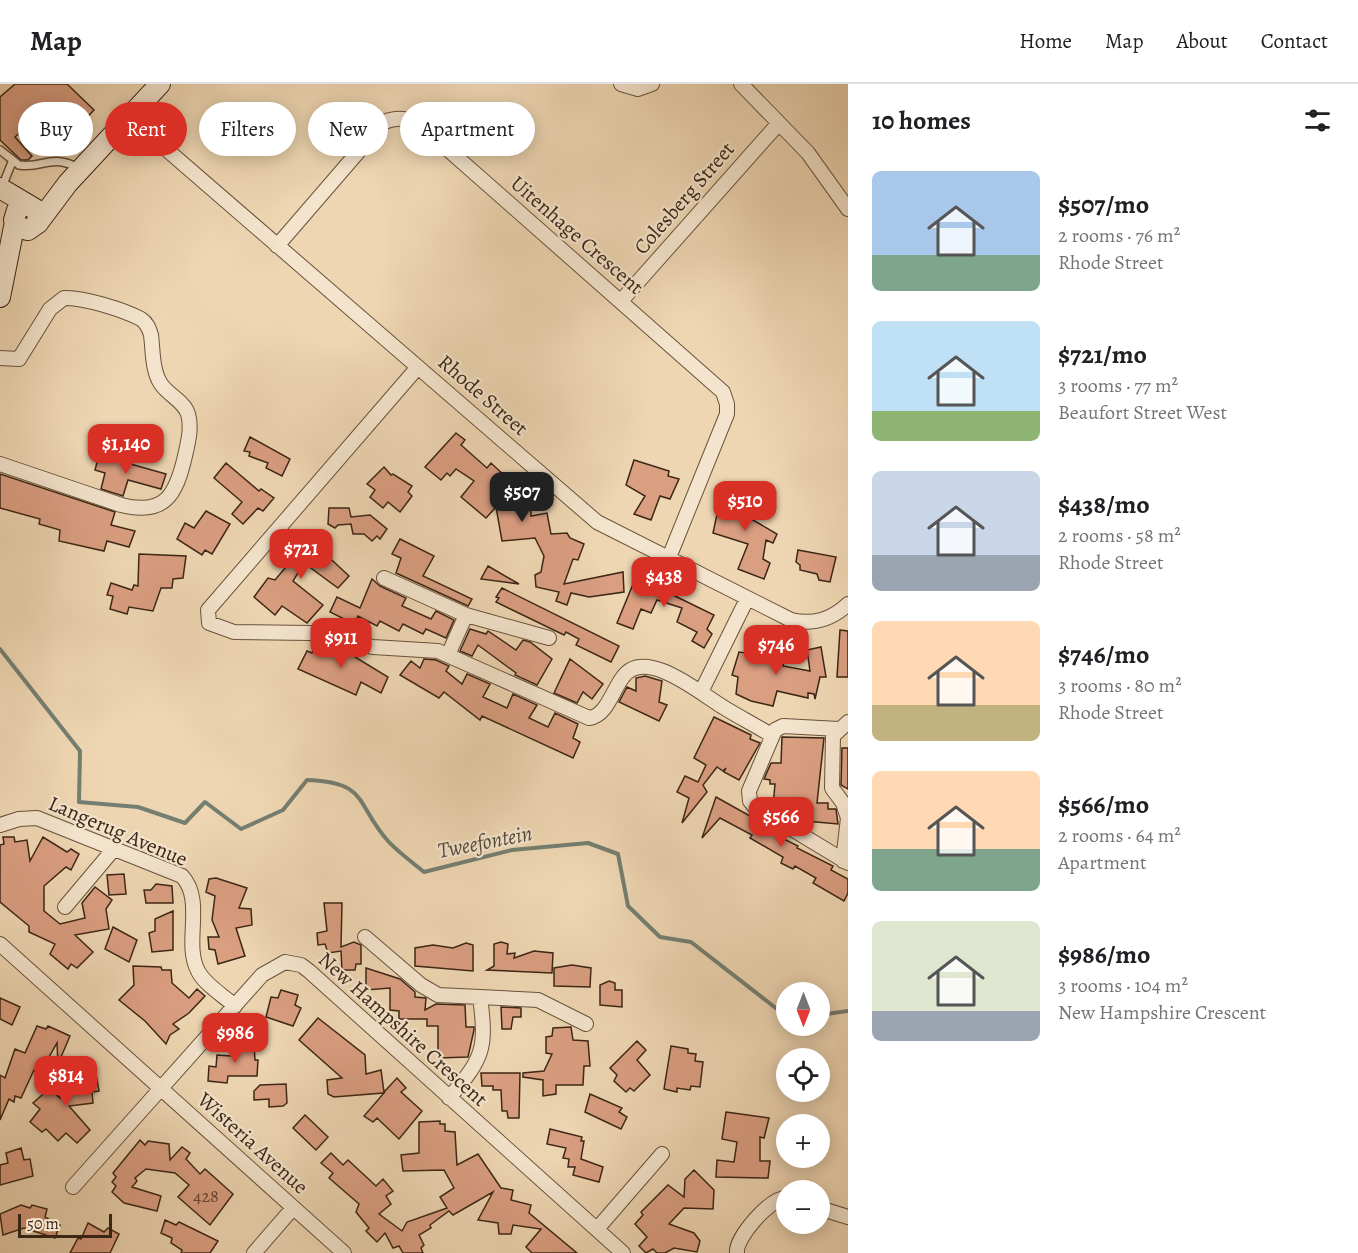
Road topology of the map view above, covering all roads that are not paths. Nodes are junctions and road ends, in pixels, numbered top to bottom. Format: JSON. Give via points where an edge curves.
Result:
{"nodes":[{"id":1,"x":160,"y":84,"type":"edge"},
{"id":2,"x":621,"y":84,"type":"edge"},
{"id":3,"x":652,"y":84,"type":"edge"},
{"id":4,"x":741,"y":84,"type":"edge"},
{"id":5,"x":143,"y":102,"type":"edge"},
{"id":6,"x":779,"y":123,"type":"junction"},
{"id":7,"x":105,"y":143,"type":"edge"},
{"id":8,"x":0,"y":150,"type":"edge"},
{"id":9,"x":174,"y":156,"type":"edge"},
{"id":10,"x":12,"y":162,"type":"junction"},
{"id":11,"x":81,"y":169,"type":"junction"},
{"id":12,"x":0,"y":192,"type":"edge"},
{"id":13,"x":848,"y":209,"type":"edge"},
{"id":14,"x":25,"y":217,"type":"junction"},
{"id":15,"x":277,"y":246,"type":"junction"},
{"id":16,"x":0,"y":297,"type":"edge"},
{"id":17,"x":621,"y":302,"type":"junction"},
{"id":18,"x":0,"y":358,"type":"edge"},
{"id":19,"x":418,"y":367,"type":"junction"},
{"id":20,"x":0,"y":464,"type":"edge"},
{"id":21,"x":668,"y":560,"type":"junction"},
{"id":22,"x":384,"y":578,"type":"dead end"},
{"id":23,"x":747,"y":599,"type":"junction"},
{"id":24,"x":848,"y":604,"type":"edge"},
{"id":25,"x":466,"y":615,"type":"junction"},
{"id":26,"x":549,"y":638,"type":"dead end"},
{"id":27,"x":448,"y":655,"type":"junction"},
{"id":28,"x":702,"y":690,"type":"junction"},
{"id":29,"x":843,"y":726,"type":"edge"},
{"id":30,"x":771,"y":735,"type":"junction"},
{"id":31,"x":0,"y":825,"type":"edge"},
{"id":32,"x":112,"y":850,"type":"junction"},
{"id":33,"x":846,"y":862,"type":"edge"},
{"id":34,"x":65,"y":907,"type":"dead end"},
{"id":35,"x":365,"y":937,"type":"dead end"},
{"id":36,"x":0,"y":944,"type":"edge"},
{"id":37,"x":480,"y":997,"type":"junction"},
{"id":38,"x":235,"y":1006,"type":"junction"},
{"id":39,"x":586,"y":1024,"type":"dead end"},
{"id":40,"x":161,"y":1089,"type":"junction"},
{"id":41,"x":449,"y":1098,"type":"junction"},
{"id":42,"x":662,"y":1154,"type":"dead end"},
{"id":43,"x":73,"y":1187,"type":"dead end"},
{"id":44,"x":776,"y":1200,"type":"edge"},
{"id":45,"x":293,"y":1208,"type":"junction"},
{"id":46,"x":830,"y":1211,"type":"edge"},
{"id":47,"x":848,"y":1217,"type":"edge"},
{"id":48,"x":597,"y":1229,"type":"junction"},
{"id":49,"x":254,"y":1253,"type":"edge"},
{"id":50,"x":344,"y":1253,"type":"edge"},
{"id":51,"x":623,"y":1253,"type":"edge"},
{"id":52,"x":737,"y":1253,"type":"edge"}],
"edges":[{"from":1,"to":5,"type":"street"},
{"from":2,"to":3,"type":"street","via":[[638,89]]},
{"from":4,"to":6,"type":"street"},
{"from":6,"to":13,"type":"street","via":[[808,153]]},
{"from":6,"to":17,"type":"street","name":"Colesberg Street"},
{"from":7,"to":11,"type":"street"},
{"from":8,"to":10,"type":"lane"},
{"from":9,"to":15,"type":"street","name":"Rhode Street"},
{"from":10,"to":11,"type":"lane","via":[[24,166],[59,160]]},
{"from":10,"to":12,"type":"lane"},
{"from":11,"to":14,"type":"street"},
{"from":12,"to":14,"type":"street"},
{"from":14,"to":16,"type":"street"},
{"from":15,"to":17,"type":"street","name":"Uitenhage Crescent","via":[[377,127],[401,118],[427,131]]},
{"from":15,"to":19,"type":"street","name":"Rhode Street"},
{"from":17,"to":21,"type":"street","name":"Uitenhage Crescent","via":[[723,392],[727,404],[723,425]]},
{"from":18,"to":20,"type":"street","via":[[19,358],[50,309],[64,298],[141,320],[149,327],[159,383],[185,407],[189,425],[181,473],[172,494],[153,508],[121,505]]},
{"from":19,"to":21,"type":"street","name":"Rhode Street","via":[[597,522]]},
{"from":19,"to":27,"type":"street","via":[[208,610],[209,623],[234,632],[311,633],[360,645],[428,649]]},
{"from":21,"to":23,"type":"street","name":"Rhode Street"},
{"from":22,"to":25,"type":"street"},
{"from":23,"to":24,"type":"street","name":"Rhode Street","via":[[782,617],[803,622],[827,618]]},
{"from":23,"to":28,"type":"street"},
{"from":25,"to":26,"type":"street"},
{"from":25,"to":27,"type":"street"},
{"from":27,"to":28,"type":"street","via":[[589,718],[598,716],[624,675],[640,666],[661,670]]},
{"from":28,"to":30,"type":"street","via":[[721,706]]},
{"from":29,"to":30,"type":"street","via":[[783,726]]},
{"from":29,"to":33,"type":"street","via":[[832,743],[831,778],[848,818]]},
{"from":30,"to":33,"type":"street","via":[[749,792],[750,801]]},
{"from":31,"to":32,"type":"street","name":"Langerug Avenue","via":[[37,818]]},
{"from":32,"to":34,"type":"street"},
{"from":32,"to":38,"type":"street","name":"Langerug Avenue","via":[[176,873],[187,882],[196,966],[202,977]]},
{"from":35,"to":37,"type":"street","via":[[438,995]]},
{"from":36,"to":40,"type":"street","name":"Wisteria Avenue"},
{"from":37,"to":39,"type":"street","via":[[538,1000]]},
{"from":37,"to":41,"type":"street","via":[[484,1036],[481,1054]]},
{"from":38,"to":40,"type":"street","name":"New Hampshire Crescent"},
{"from":38,"to":41,"type":"street","name":"New Hampshire Crescent","via":[[269,969],[285,962],[301,965]]},
{"from":40,"to":43,"type":"street","name":"New Hampshire Crescent"},
{"from":40,"to":45,"type":"street","name":"Wisteria Avenue"},
{"from":41,"to":48,"type":"street","name":"New Hampshire Crescent"},
{"from":42,"to":48,"type":"street"},
{"from":44,"to":52,"type":"street","via":[[749,1228],[736,1246]]},
{"from":45,"to":49,"type":"street"},
{"from":45,"to":50,"type":"street","name":"Wisteria Avenue"},
{"from":46,"to":47,"type":"street"},
{"from":48,"to":51,"type":"street","name":"New Hampshire Crescent"}]}
